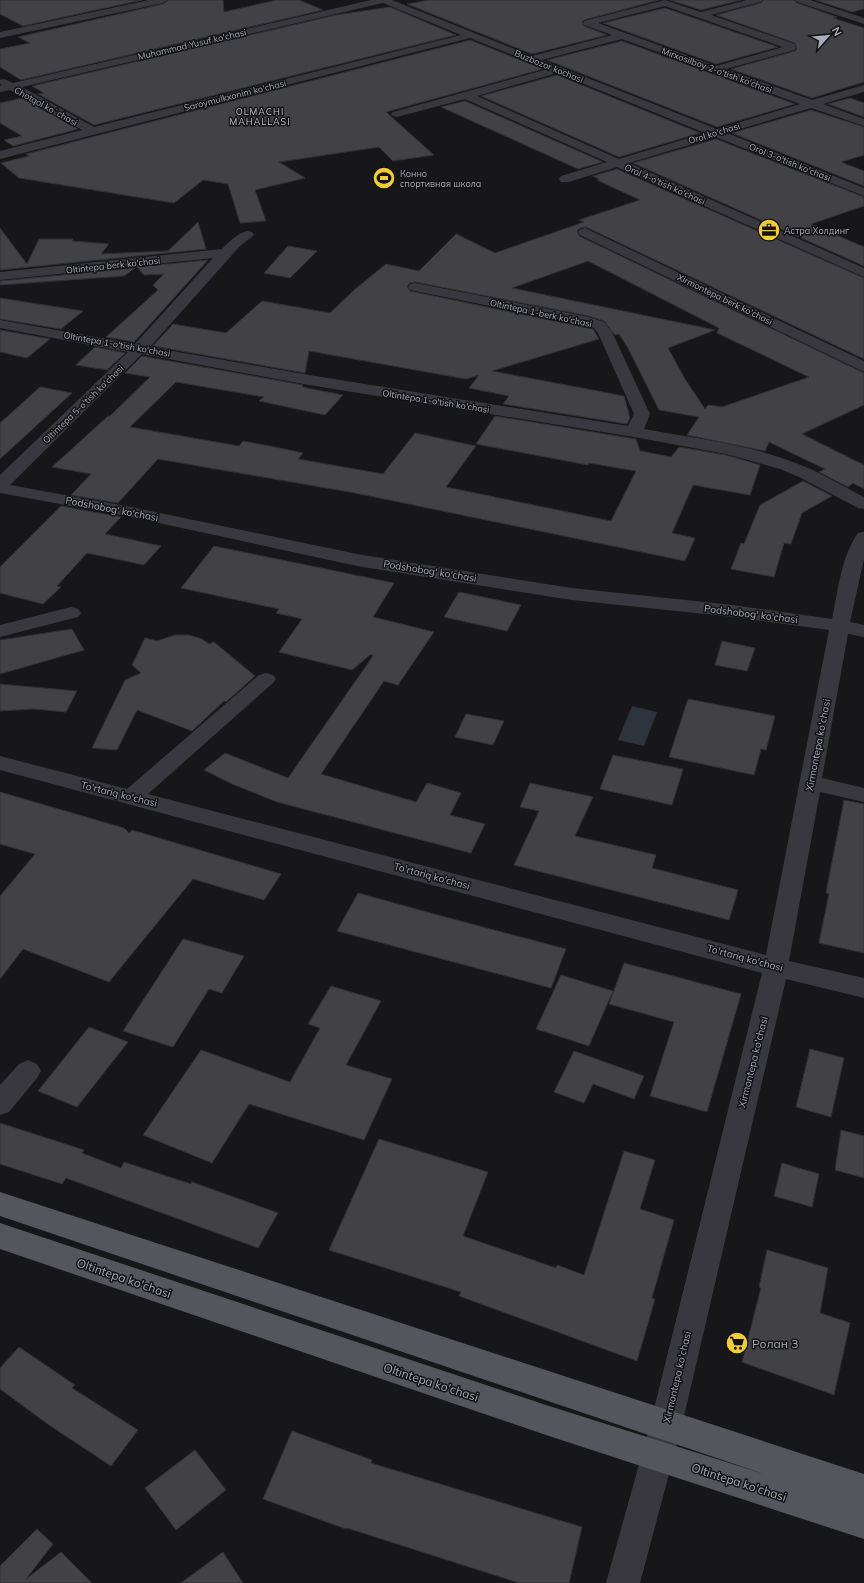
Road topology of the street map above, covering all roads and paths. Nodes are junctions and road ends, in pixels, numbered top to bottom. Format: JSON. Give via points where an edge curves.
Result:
{"nodes":[{"id":1,"x":163,"y":0,"type":"edge"},
{"id":2,"x":363,"y":0,"type":"edge"},
{"id":3,"x":384,"y":0,"type":"edge"},
{"id":4,"x":758,"y":0,"type":"edge"},
{"id":5,"x":800,"y":0,"type":"edge"},
{"id":6,"x":701,"y":15,"type":"junction"},
{"id":7,"x":864,"y":21,"type":"edge"},
{"id":8,"x":0,"y":35,"type":"edge"},
{"id":9,"x":470,"y":35,"type":"junction"},
{"id":10,"x":622,"y":36,"type":"junction"},
{"id":11,"x":531,"y":59,"type":"junction"},
{"id":12,"x":716,"y":69,"type":"junction"},
{"id":13,"x":558,"y":70,"type":"junction"},
{"id":14,"x":3,"y":83,"type":"edge"},
{"id":15,"x":864,"y":88,"type":"edge"},
{"id":16,"x":466,"y":95,"type":"junction"},
{"id":17,"x":811,"y":104,"type":"junction"},
{"id":18,"x":397,"y":114,"type":"dead end"},
{"id":19,"x":864,"y":123,"type":"edge"},
{"id":20,"x":92,"y":131,"type":"junction"},
{"id":21,"x":716,"y":132,"type":"junction"},
{"id":22,"x":0,"y":155,"type":"edge"},
{"id":23,"x":617,"y":162,"type":"junction"},
{"id":24,"x":565,"y":179,"type":"dead end"},
{"id":25,"x":864,"y":192,"type":"edge"},
{"id":26,"x":585,"y":232,"type":"dead end"},
{"id":27,"x":247,"y":235,"type":"dead end"},
{"id":28,"x":227,"y":253,"type":"junction"},
{"id":29,"x":864,"y":272,"type":"edge"},
{"id":30,"x":0,"y":276,"type":"edge"},
{"id":31,"x":415,"y":287,"type":"dead end"},
{"id":32,"x":0,"y":324,"type":"edge"},
{"id":33,"x":140,"y":348,"type":"junction"},
{"id":34,"x":864,"y":367,"type":"edge"},
{"id":35,"x":634,"y":432,"type":"junction"},
{"id":36,"x":0,"y":485,"type":"edge"},
{"id":37,"x":0,"y":488,"type":"edge"},
{"id":38,"x":864,"y":504,"type":"edge"},
{"id":39,"x":864,"y":537,"type":"edge"},
{"id":40,"x":71,"y":613,"type":"dead end"},
{"id":41,"x":852,"y":628,"type":"edge"},
{"id":42,"x":0,"y":631,"type":"edge"},
{"id":43,"x":266,"y":679,"type":"dead end"},
{"id":44,"x":0,"y":763,"type":"edge"},
{"id":45,"x":811,"y":783,"type":"junction"},
{"id":46,"x":864,"y":794,"type":"edge"},
{"id":47,"x":131,"y":797,"type":"junction"},
{"id":48,"x":776,"y":966,"type":"junction"},
{"id":49,"x":864,"y":988,"type":"edge"},
{"id":50,"x":28,"y":1071,"type":"dead end"},
{"id":51,"x":0,"y":1104,"type":"edge"},
{"id":52,"x":0,"y":1204,"type":"edge"},
{"id":53,"x":0,"y":1236,"type":"edge"},
{"id":54,"x":666,"y":1425,"type":"junction"},
{"id":55,"x":658,"y":1456,"type":"junction"},
{"id":56,"x":864,"y":1490,"type":"edge"},
{"id":57,"x":864,"y":1522,"type":"edge"},
{"id":58,"x":623,"y":1583,"type":"edge"}],
"edges":[{"from":1,"to":8,"type":"street"},
{"from":2,"to":14,"type":"street","name":"Muhammad Yusuf ko'chasi"},
{"from":3,"to":9,"type":"street","name":"Buzbozor kochasi"},
{"from":3,"to":14,"type":"street","name":"Muhammad Yusuf ko'chasi"},
{"from":4,"to":6,"type":"street"},
{"from":5,"to":7,"type":"street"},
{"from":6,"to":10,"type":"street","name":"Mirxosilboy 2-o'tish ko'chasi","via":[[666,3],[588,23]]},
{"from":6,"to":12,"type":"street","via":[[791,46]]},
{"from":9,"to":11,"type":"street","name":"Buzbozor kochasi"},
{"from":9,"to":20,"type":"street","name":"Saroymulkxonim ko'chasi"},
{"from":10,"to":11,"type":"street"},
{"from":10,"to":12,"type":"street","name":"Mirxosilboy 2-o'tish ko'chasi"},
{"from":11,"to":13,"type":"street","name":"Buzbozor kochasi"},
{"from":12,"to":17,"type":"street","name":"Mirxosilboy 2-o'tish ko'chasi"},
{"from":13,"to":16,"type":"street"},
{"from":13,"to":21,"type":"street","name":"Buzbozor kochasi"},
{"from":14,"to":20,"type":"street","name":"Chotqol koʻchasi"},
{"from":15,"to":17,"type":"street","name":"Orol ko'chasi"},
{"from":16,"to":18,"type":"street"},
{"from":16,"to":23,"type":"street","name":"Orol 4-o'tish ko'chasi"},
{"from":17,"to":19,"type":"street","name":"Mirxosilboy 2-o'tish ko'chasi"},
{"from":17,"to":21,"type":"street","name":"Orol ko'chasi"},
{"from":20,"to":22,"type":"street","name":"Saroymulkxonim ko'chasi"},
{"from":21,"to":23,"type":"street","name":"Orol ko'chasi"},
{"from":21,"to":25,"type":"street","name":"Orol 3-o'tish ko'chasi"},
{"from":23,"to":24,"type":"street","name":"Orol ko'chasi"},
{"from":23,"to":29,"type":"street","name":"Orol 4-o'tish ko'chasi"},
{"from":26,"to":34,"type":"street","name":"Xirmontepa berk ko'chasi"},
{"from":27,"to":28,"type":"street","name":"Oltintepa 5-o'tish ko'chasi"},
{"from":28,"to":30,"type":"street","name":"Oltintepa berk ko'chasi"},
{"from":28,"to":33,"type":"street","name":"Oltintepa 5-o'tish ko'chasi"},
{"from":31,"to":35,"type":"street","name":"Oltintepa 1-berk ko'chasi","via":[[599,325],[605,332],[642,414]]},
{"from":32,"to":33,"type":"street","name":"Oltintepa 1-o'tish ko'chasi"},
{"from":33,"to":35,"type":"street","name":"Oltintepa 1-o'tish ko'chasi","via":[[382,392]]},
{"from":33,"to":36,"type":"street","name":"Oltintepa 5-o'tish ko'chasi"},
{"from":35,"to":38,"type":"street","name":"Oltintepa 1-o'tish ko'chasi","via":[[762,457],[808,474]]},
{"from":37,"to":41,"type":"street","name":"Podshobog' ko'chasi","via":[[365,561],[572,594],[733,611]]},
{"from":39,"to":41,"type":"street","name":"Xirmontepa ko'chasi","via":[[854,561]]},
{"from":40,"to":42,"type":"street"},
{"from":41,"to":45,"type":"street","name":"Xirmontepa ko'chasi"},
{"from":43,"to":47,"type":"street"},
{"from":44,"to":47,"type":"street","name":"To'rtariq ko'chasi"},
{"from":45,"to":46,"type":"street"},
{"from":45,"to":48,"type":"street","name":"Xirmontepa ko'chasi"},
{"from":47,"to":48,"type":"street","name":"To'rtariq ko'chasi"},
{"from":48,"to":49,"type":"street","name":"To'rtariq ko'chasi"},
{"from":48,"to":54,"type":"street","name":"Xirmontepa ko'chasi"},
{"from":50,"to":51,"type":"street"},
{"from":52,"to":54,"type":"main road"},
{"from":53,"to":55,"type":"main road","name":"Oltintepa ko'chasi","via":[[427,1381]]},
{"from":54,"to":55,"type":"street","name":"Xirmontepa ko'chasi"},
{"from":54,"to":56,"type":"main road"},
{"from":55,"to":57,"type":"main road","name":"Oltintepa ko'chasi"},
{"from":55,"to":58,"type":"street","name":"Xirmontepa ko'chasi"}]}
